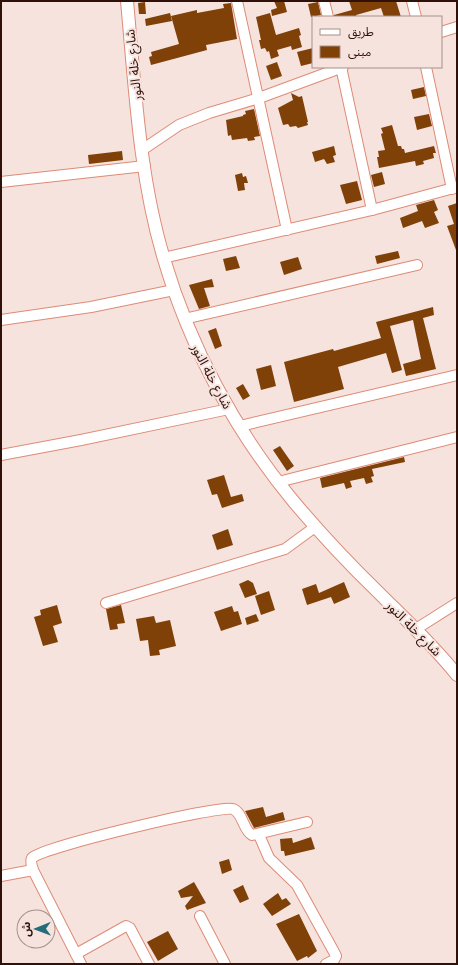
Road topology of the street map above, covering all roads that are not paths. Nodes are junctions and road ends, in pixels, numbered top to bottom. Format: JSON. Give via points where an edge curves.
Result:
{"nodes":[{"id":1,"x":126,"y":1,"type":"edge"},
{"id":2,"x":237,"y":1,"type":"edge"},
{"id":3,"x":324,"y":1,"type":"edge"},
{"id":4,"x":412,"y":1,"type":"edge"},
{"id":5,"x":328,"y":16,"type":"edge"},
{"id":6,"x":416,"y":16,"type":"edge"},
{"id":7,"x":457,"y":27,"type":"edge"},
{"id":8,"x":442,"y":32,"type":"edge"},
{"id":9,"x":339,"y":68,"type":"edge"},
{"id":10,"x":342,"y":68,"type":"edge"},
{"id":11,"x":426,"y":68,"type":"edge"},
{"id":12,"x":259,"y":98,"type":"junction"},
{"id":13,"x":142,"y":150,"type":"junction"},
{"id":14,"x":145,"y":166,"type":"junction"},
{"id":15,"x":1,"y":182,"type":"edge"},
{"id":16,"x":454,"y":188,"type":"edge"},
{"id":17,"x":372,"y":210,"type":"junction"},
{"id":18,"x":286,"y":230,"type":"junction"},
{"id":19,"x":163,"y":258,"type":"junction"},
{"id":20,"x":417,"y":265,"type":"dead end"},
{"id":21,"x":174,"y":290,"type":"junction"},
{"id":22,"x":184,"y":319,"type":"junction"},
{"id":23,"x":1,"y":320,"type":"edge"},
{"id":24,"x":457,"y":374,"type":"edge"},
{"id":25,"x":229,"y":409,"type":"junction"},
{"id":26,"x":240,"y":426,"type":"junction"},
{"id":27,"x":457,"y":437,"type":"edge"},
{"id":28,"x":1,"y":455,"type":"edge"},
{"id":29,"x":278,"y":482,"type":"junction"},
{"id":30,"x":316,"y":527,"type":"junction"},
{"id":31,"x":106,"y":603,"type":"dead end"},
{"id":32,"x":457,"y":603,"type":"edge"},
{"id":33,"x":416,"y":629,"type":"junction"},
{"id":34,"x":457,"y":674,"type":"edge"},
{"id":35,"x":307,"y":822,"type":"dead end"},
{"id":36,"x":259,"y":835,"type":"junction"},
{"id":37,"x":33,"y":870,"type":"junction"},
{"id":38,"x":1,"y":876,"type":"edge"},
{"id":39,"x":200,"y":916,"type":"dead end"},
{"id":40,"x":76,"y":954,"type":"junction"},
{"id":41,"x":82,"y":964,"type":"edge"},
{"id":42,"x":149,"y":964,"type":"edge"},
{"id":43,"x":225,"y":964,"type":"edge"},
{"id":44,"x":326,"y":964,"type":"edge"}],
"edges":[{"from":1,"to":13,"type":"street","name":"شارع خلة النور"},
{"from":2,"to":12,"type":"street"},
{"from":3,"to":5,"type":"street"},
{"from":4,"to":6,"type":"street"},
{"from":7,"to":8,"type":"street"},
{"from":9,"to":12,"type":"street"},
{"from":10,"to":17,"type":"street"},
{"from":11,"to":16,"type":"street"},
{"from":12,"to":13,"type":"street","via":[[179,125]]},
{"from":12,"to":18,"type":"street"},
{"from":13,"to":14,"type":"street","name":"شارع خلة النور"},
{"from":14,"to":15,"type":"street"},
{"from":14,"to":19,"type":"street","name":"شارع خلة النور"},
{"from":16,"to":17,"type":"street"},
{"from":17,"to":18,"type":"street"},
{"from":18,"to":19,"type":"street"},
{"from":19,"to":21,"type":"street","name":"شارع خلة النور"},
{"from":20,"to":22,"type":"street"},
{"from":21,"to":22,"type":"street","name":"شارع خلة النور"},
{"from":21,"to":23,"type":"street"},
{"from":22,"to":25,"type":"street","name":"شارع خلة النور"},
{"from":24,"to":26,"type":"street"},
{"from":25,"to":26,"type":"street","name":"شارع خلة النور"},
{"from":25,"to":28,"type":"street"},
{"from":26,"to":29,"type":"street","name":"شارع خلة النور"},
{"from":27,"to":29,"type":"street"},
{"from":29,"to":30,"type":"street","name":"شارع خلة النور"},
{"from":30,"to":31,"type":"street","via":[[285,549]]},
{"from":30,"to":33,"type":"street","name":"شارع خلة النور"},
{"from":32,"to":33,"type":"street"},
{"from":33,"to":34,"type":"street","name":"شارع خلة النور"},
{"from":35,"to":36,"type":"street"},
{"from":36,"to":37,"type":"street","via":[[247,832],[238,812],[232,809],[204,812],[46,850],[32,858]]},
{"from":36,"to":44,"type":"street","via":[[269,858],[297,885],[334,952],[334,960]]},
{"from":37,"to":38,"type":"street"},
{"from":37,"to":40,"type":"street"},
{"from":39,"to":43,"type":"street"},
{"from":40,"to":41,"type":"street"},
{"from":40,"to":42,"type":"street","via":[[126,926],[130,928]]}]}
